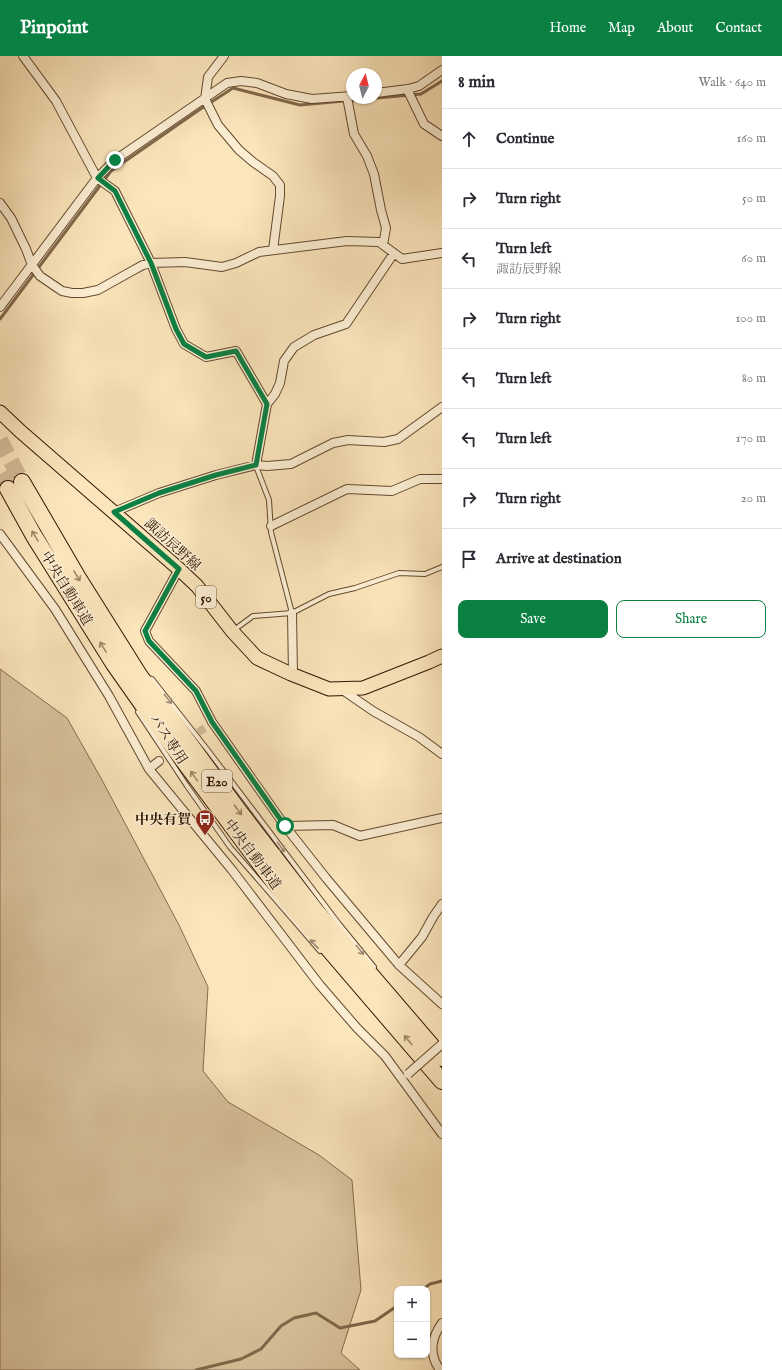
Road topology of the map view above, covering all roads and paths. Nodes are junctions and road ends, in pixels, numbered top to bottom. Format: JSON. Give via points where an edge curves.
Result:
{"nodes":[{"id":1,"x":23,"y":56,"type":"edge"},
{"id":2,"x":224,"y":56,"type":"edge"},
{"id":3,"x":442,"y":70,"type":"edge"},
{"id":4,"x":407,"y":89,"type":"junction"},
{"id":5,"x":382,"y":92,"type":"edge"},
{"id":6,"x":346,"y":96,"type":"edge"},
{"id":7,"x":205,"y":99,"type":"junction"},
{"id":8,"x":350,"y":104,"type":"edge"},
{"id":9,"x":442,"y":136,"type":"edge"},
{"id":10,"x":98,"y":178,"type":"junction"},
{"id":11,"x":0,"y":203,"type":"edge"},
{"id":12,"x":383,"y":245,"type":"junction"},
{"id":13,"x":273,"y":250,"type":"junction"},
{"id":14,"x":394,"y":253,"type":"junction"},
{"id":15,"x":442,"y":253,"type":"edge"},
{"id":16,"x":151,"y":263,"type":"junction"},
{"id":17,"x":32,"y":265,"type":"junction"},
{"id":18,"x":0,"y":307,"type":"edge"},
{"id":19,"x":267,"y":404,"type":"junction"},
{"id":20,"x":442,"y":408,"type":"edge"},
{"id":21,"x":0,"y":412,"type":"edge"},
{"id":22,"x":256,"y":465,"type":"junction"},
{"id":23,"x":442,"y":479,"type":"edge"},
{"id":24,"x":114,"y":512,"type":"junction"},
{"id":25,"x":271,"y":526,"type":"junction"},
{"id":26,"x":0,"y":534,"type":"edge"},
{"id":27,"x":442,"y":567,"type":"edge"},
{"id":28,"x":179,"y":569,"type":"junction"},
{"id":29,"x":292,"y":613,"type":"junction"},
{"id":30,"x":232,"y":631,"type":"junction"},
{"id":31,"x":442,"y":656,"type":"edge"},
{"id":32,"x":114,"y":664,"type":"junction"},
{"id":33,"x":139,"y":675,"type":"junction"},
{"id":34,"x":294,"y":675,"type":"junction"},
{"id":35,"x":120,"y":681,"type":"dead end"},
{"id":36,"x":341,"y":689,"type":"junction"},
{"id":37,"x":135,"y":707,"type":"dead end"},
{"id":38,"x":212,"y":722,"type":"junction"},
{"id":39,"x":205,"y":728,"type":"tunnel mouth"},
{"id":40,"x":442,"y":754,"type":"edge"},
{"id":41,"x":159,"y":761,"type":"dead end"},
{"id":42,"x":148,"y":769,"type":"junction"},
{"id":43,"x":442,"y":818,"type":"edge"},
{"id":44,"x":285,"y":826,"type":"junction"},
{"id":45,"x":442,"y":904,"type":"edge"},
{"id":46,"x":323,"y":954,"type":"dead end"},
{"id":47,"x":399,"y":965,"type":"junction"},
{"id":48,"x":377,"y":970,"type":"dead end"},
{"id":49,"x":442,"y":1004,"type":"edge"},
{"id":50,"x":442,"y":1044,"type":"edge"},
{"id":51,"x":442,"y":1058,"type":"edge"},
{"id":52,"x":406,"y":1077,"type":"junction"},
{"id":53,"x":442,"y":1081,"type":"edge"},
{"id":54,"x":442,"y":1134,"type":"edge"},
{"id":55,"x":442,"y":1323,"type":"edge"},
{"id":56,"x":440,"y":1370,"type":"edge"}],
"edges":[{"from":1,"to":10,"type":"street","via":[[56,101]]},
{"from":2,"to":7,"type":"street","via":[[208,78]]},
{"from":3,"to":4,"type":"street","via":[[420,86]]},
{"from":4,"to":5,"type":"street"},
{"from":4,"to":9,"type":"street","via":[[424,124]]},
{"from":6,"to":7,"type":"street","via":[[312,99],[241,81],[227,83]]},
{"from":7,"to":10,"type":"street","via":[[115,160]]},
{"from":7,"to":13,"type":"street","via":[[218,125],[239,150],[273,176],[280,185]]},
{"from":8,"to":12,"type":"street","via":[[354,134],[374,174],[386,228]]},
{"from":10,"to":16,"type":"street","via":[[115,191]]},
{"from":10,"to":17,"type":"street"},
{"from":11,"to":17,"type":"street","via":[[11,218]]},
{"from":12,"to":13,"type":"street","via":[[379,242],[348,241]]},
{"from":12,"to":14,"type":"street"},
{"from":13,"to":16,"type":"street","via":[[259,252],[222,267],[185,262]]},
{"from":14,"to":15,"type":"street","via":[[402,259]]},
{"from":14,"to":19,"type":"street","via":[[346,324],[314,335],[294,347],[284,361],[280,383]]},
{"from":16,"to":17,"type":"street","via":[[132,270],[98,290],[83,293],[62,291],[40,276]]},
{"from":16,"to":19,"type":"street","via":[[184,344],[206,357],[236,351]]},
{"from":17,"to":18,"type":"street"},
{"from":19,"to":22,"type":"street"},
{"from":20,"to":22,"type":"street","via":[[398,439],[384,442],[348,440],[333,443],[291,464]]},
{"from":21,"to":24,"type":"main road","name":"諏訪辰野線","number":"50"},
{"from":22,"to":24,"type":"street","via":[[159,493]]},
{"from":22,"to":25,"type":"lane","via":[[269,500]]},
{"from":23,"to":25,"type":"street","via":[[420,479],[392,491],[347,488]]},
{"from":24,"to":28,"type":"main road","name":"諏訪辰野線","number":"50"},
{"from":25,"to":29,"type":"lane"},
{"from":26,"to":42,"type":"street","via":[[55,609],[109,696]]},
{"from":27,"to":29,"type":"lane","via":[[425,574],[399,573],[329,594]]},
{"from":28,"to":30,"type":"main road","name":"諏訪辰野線","number":"50","via":[[197,586]]},
{"from":28,"to":38,"type":"street","via":[[145,631],[149,641],[196,691]]},
{"from":29,"to":30,"type":"lane","via":[[253,616]]},
{"from":29,"to":34,"type":"street"},
{"from":30,"to":34,"type":"main road","name":"諏訪辰野線","number":"50","via":[[257,658]]},
{"from":31,"to":36,"type":"main road","name":"諏訪辰野線","number":"50","via":[[363,688]]},
{"from":32,"to":33,"type":"highway","name":"中央自動車道","number":"E20","one_way":true,"via":[[34,536],[15,486],[78,578]]},
{"from":32,"to":35,"type":"lane"},
{"from":53,"to":32,"type":"highway","name":"中央自動車道","number":"E20","one_way":true,"via":[[366,996],[291,905]]},
{"from":33,"to":48,"type":"lane","name":"バス専用","one_way":true,"via":[[152,679]]},
{"from":33,"to":51,"type":"highway","name":"中央自動車道","number":"E20","one_way":true,"via":[[241,814],[316,910],[399,1004]]},
{"from":34,"to":36,"type":"main road","name":"諏訪辰野線","number":"50","via":[[329,689]]},
{"from":36,"to":40,"type":"street"},
{"from":46,"to":37,"type":"lane","name":"バス専用","one_way":true,"via":[[230,847]]},
{"from":38,"to":39,"type":"street"},
{"from":38,"to":44,"type":"street"},
{"from":41,"to":42,"type":"street"},
{"from":42,"to":52,"type":"street","via":[[232,870],[319,984],[357,1028]]},
{"from":43,"to":44,"type":"street","via":[[360,836],[333,826]]},
{"from":44,"to":47,"type":"street"},
{"from":45,"to":47,"type":"street","via":[[422,937]]},
{"from":47,"to":49,"type":"street"},
{"from":50,"to":52,"type":"street","bridge":true},
{"from":52,"to":54,"type":"street"},
{"from":55,"to":56,"type":"street","via":[[434,1340],[432,1353]]}]}
